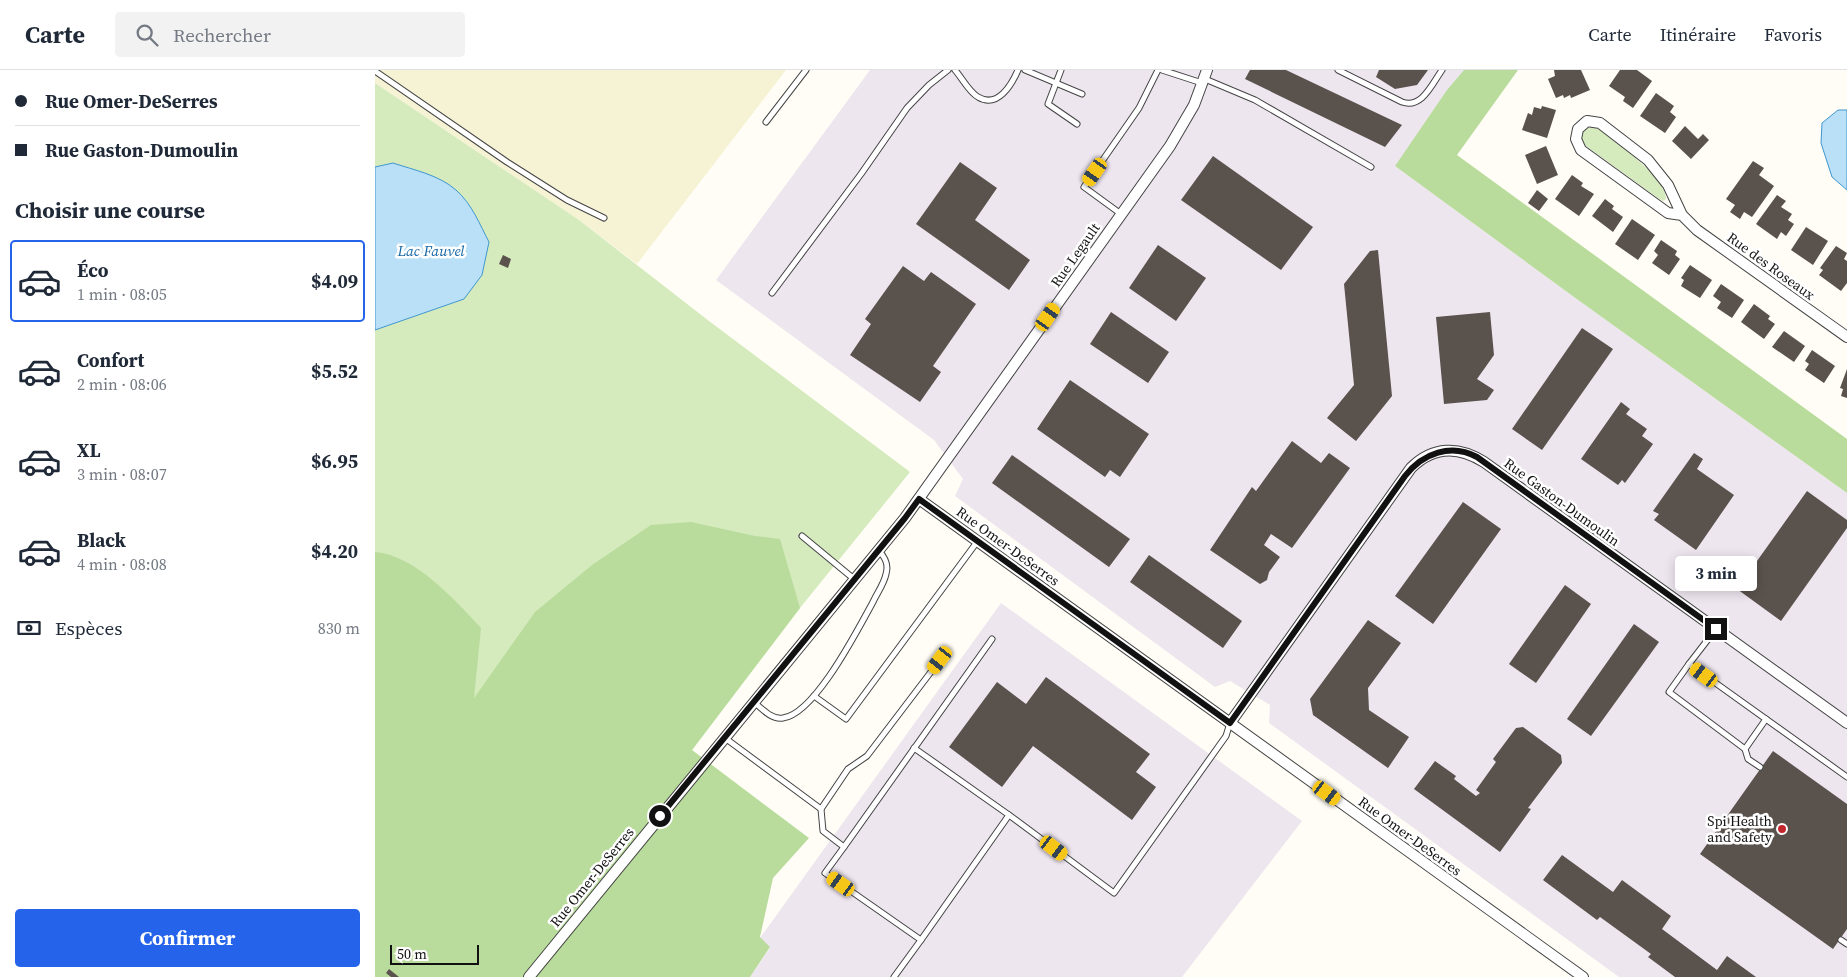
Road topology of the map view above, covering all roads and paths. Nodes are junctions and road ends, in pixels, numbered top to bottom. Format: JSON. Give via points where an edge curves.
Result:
{"nodes":[{"id":1,"x":806,"y":70,"type":"edge"},
{"id":2,"x":948,"y":70,"type":"edge"},
{"id":3,"x":955,"y":70,"type":"edge"},
{"id":4,"x":1018,"y":70,"type":"edge"},
{"id":5,"x":1025,"y":70,"type":"edge"},
{"id":6,"x":1061,"y":70,"type":"edge"},
{"id":7,"x":1158,"y":70,"type":"edge"},
{"id":8,"x":1162,"y":70,"type":"edge"},
{"id":9,"x":1338,"y":70,"type":"edge"},
{"id":10,"x":1442,"y":70,"type":"edge"},
{"id":11,"x":375,"y":71,"type":"edge"},
{"id":12,"x":1205,"y":77,"type":"edge"},
{"id":13,"x":1056,"y":83,"type":"junction"},
{"id":14,"x":1082,"y":94,"type":"dead end"},
{"id":15,"x":766,"y":122,"type":"dead end"},
{"id":16,"x":1077,"y":124,"type":"dead end"},
{"id":17,"x":1371,"y":167,"type":"dead end"},
{"id":18,"x":1121,"y":214,"type":"junction"},
{"id":19,"x":1682,"y":215,"type":"junction"},
{"id":20,"x":604,"y":218,"type":"dead end"},
{"id":21,"x":771,"y":294,"type":"dead end"},
{"id":22,"x":1847,"y":337,"type":"edge"},
{"id":23,"x":919,"y":499,"type":"junction"},
{"id":24,"x":802,"y":536,"type":"dead end"},
{"id":25,"x":977,"y":542,"type":"junction"},
{"id":26,"x":878,"y":550,"type":"junction"},
{"id":27,"x":854,"y":579,"type":"junction"},
{"id":28,"x":1716,"y":629,"type":"junction"},
{"id":29,"x":992,"y":639,"type":"dead end"},
{"id":30,"x":940,"y":660,"type":"dead end"},
{"id":31,"x":1689,"y":664,"type":"junction"},
{"id":32,"x":814,"y":696,"type":"junction"},
{"id":33,"x":754,"y":702,"type":"junction"},
{"id":34,"x":1767,"y":719,"type":"junction"},
{"id":35,"x":1230,"y":723,"type":"junction"},
{"id":36,"x":1847,"y":723,"type":"edge"},
{"id":37,"x":725,"y":738,"type":"junction"},
{"id":38,"x":915,"y":748,"type":"junction"},
{"id":39,"x":1745,"y":749,"type":"junction"},
{"id":40,"x":1760,"y":767,"type":"dead end"},
{"id":41,"x":1847,"y":777,"type":"edge"},
{"id":42,"x":821,"y":809,"type":"junction"},
{"id":43,"x":1009,"y":815,"type":"junction"},
{"id":44,"x":844,"y":847,"type":"junction"},
{"id":45,"x":921,"y":940,"type":"junction"},
{"id":46,"x":1841,"y":940,"type":"dead end"},
{"id":47,"x":1847,"y":944,"type":"edge"},
{"id":48,"x":529,"y":977,"type":"edge"},
{"id":49,"x":894,"y":977,"type":"edge"},
{"id":50,"x":1583,"y":977,"type":"edge"}],
"edges":[{"from":1,"to":15,"type":"lane"},
{"from":2,"to":21,"type":"lane","via":[[903,113]]},
{"from":3,"to":4,"type":"lane","via":[[978,97],[990,99],[1008,90]]},
{"from":5,"to":13,"type":"lane"},
{"from":6,"to":13,"type":"lane"},
{"from":7,"to":18,"type":"lane","via":[[1139,108],[1084,187]]},
{"from":8,"to":12,"type":"lane"},
{"from":9,"to":10,"type":"lane","via":[[1408,104],[1421,100]]},
{"from":11,"to":20,"type":"lane","via":[[507,162],[567,200]]},
{"from":12,"to":17,"type":"lane","via":[[1255,100]]},
{"from":12,"to":18,"type":"street","name":"Rue Legault","via":[[1187,118]]},
{"from":13,"to":14,"type":"lane"},
{"from":13,"to":16,"type":"lane","via":[[1048,104]]},
{"from":18,"to":23,"type":"street","name":"Rue Legault"},
{"from":19,"to":19,"type":"street","name":"Rue des Roseaux","via":[[1668,185],[1648,160],[1600,123],[1587,121],[1577,129],[1576,140],[1581,150],[1668,213]]},
{"from":19,"to":22,"type":"street","name":"Rue des Roseaux","via":[[1697,230]]},
{"from":23,"to":25,"type":"street","name":"Rue Omer-DeSerres"},
{"from":23,"to":26,"type":"street","name":"Rue Omer-DeSerres"},
{"from":24,"to":27,"type":"lane"},
{"from":25,"to":32,"type":"lane","via":[[846,719]]},
{"from":25,"to":35,"type":"street","name":"Rue Omer-DeSerres"},
{"from":26,"to":27,"type":"street","name":"Rue Omer-DeSerres"},
{"from":26,"to":32,"type":"lane","via":[[886,558],[885,578],[850,645]]},
{"from":27,"to":33,"type":"street","name":"Rue Omer-DeSerres"},
{"from":28,"to":31,"type":"lane"},
{"from":28,"to":35,"type":"street","name":"Rue Gaston-Dumoulin","via":[[1477,457],[1461,451],[1439,452],[1419,460],[1405,476]]},
{"from":28,"to":36,"type":"street","name":"Rue Gaston-Dumoulin"},
{"from":29,"to":38,"type":"lane"},
{"from":30,"to":42,"type":"lane","via":[[867,756],[848,769]]},
{"from":31,"to":34,"type":"lane"},
{"from":31,"to":39,"type":"lane","via":[[1669,692]]},
{"from":32,"to":33,"type":"lane","via":[[797,712],[784,718],[769,715]]},
{"from":33,"to":37,"type":"street","name":"Rue Omer-DeSerres"},
{"from":34,"to":39,"type":"lane"},
{"from":34,"to":41,"type":"lane"},
{"from":35,"to":43,"type":"lane","via":[[1226,736],[1114,893]]},
{"from":35,"to":50,"type":"street","name":"Rue Omer-DeSerres"},
{"from":37,"to":42,"type":"lane"},
{"from":37,"to":48,"type":"street","name":"Rue Omer-DeSerres"},
{"from":38,"to":43,"type":"lane"},
{"from":38,"to":44,"type":"lane"},
{"from":39,"to":40,"type":"lane","via":[[1748,759]]},
{"from":42,"to":44,"type":"lane","via":[[823,831]]},
{"from":43,"to":45,"type":"lane"},
{"from":44,"to":45,"type":"lane","via":[[825,873]]},
{"from":45,"to":49,"type":"lane"},
{"from":46,"to":47,"type":"lane"}]}
